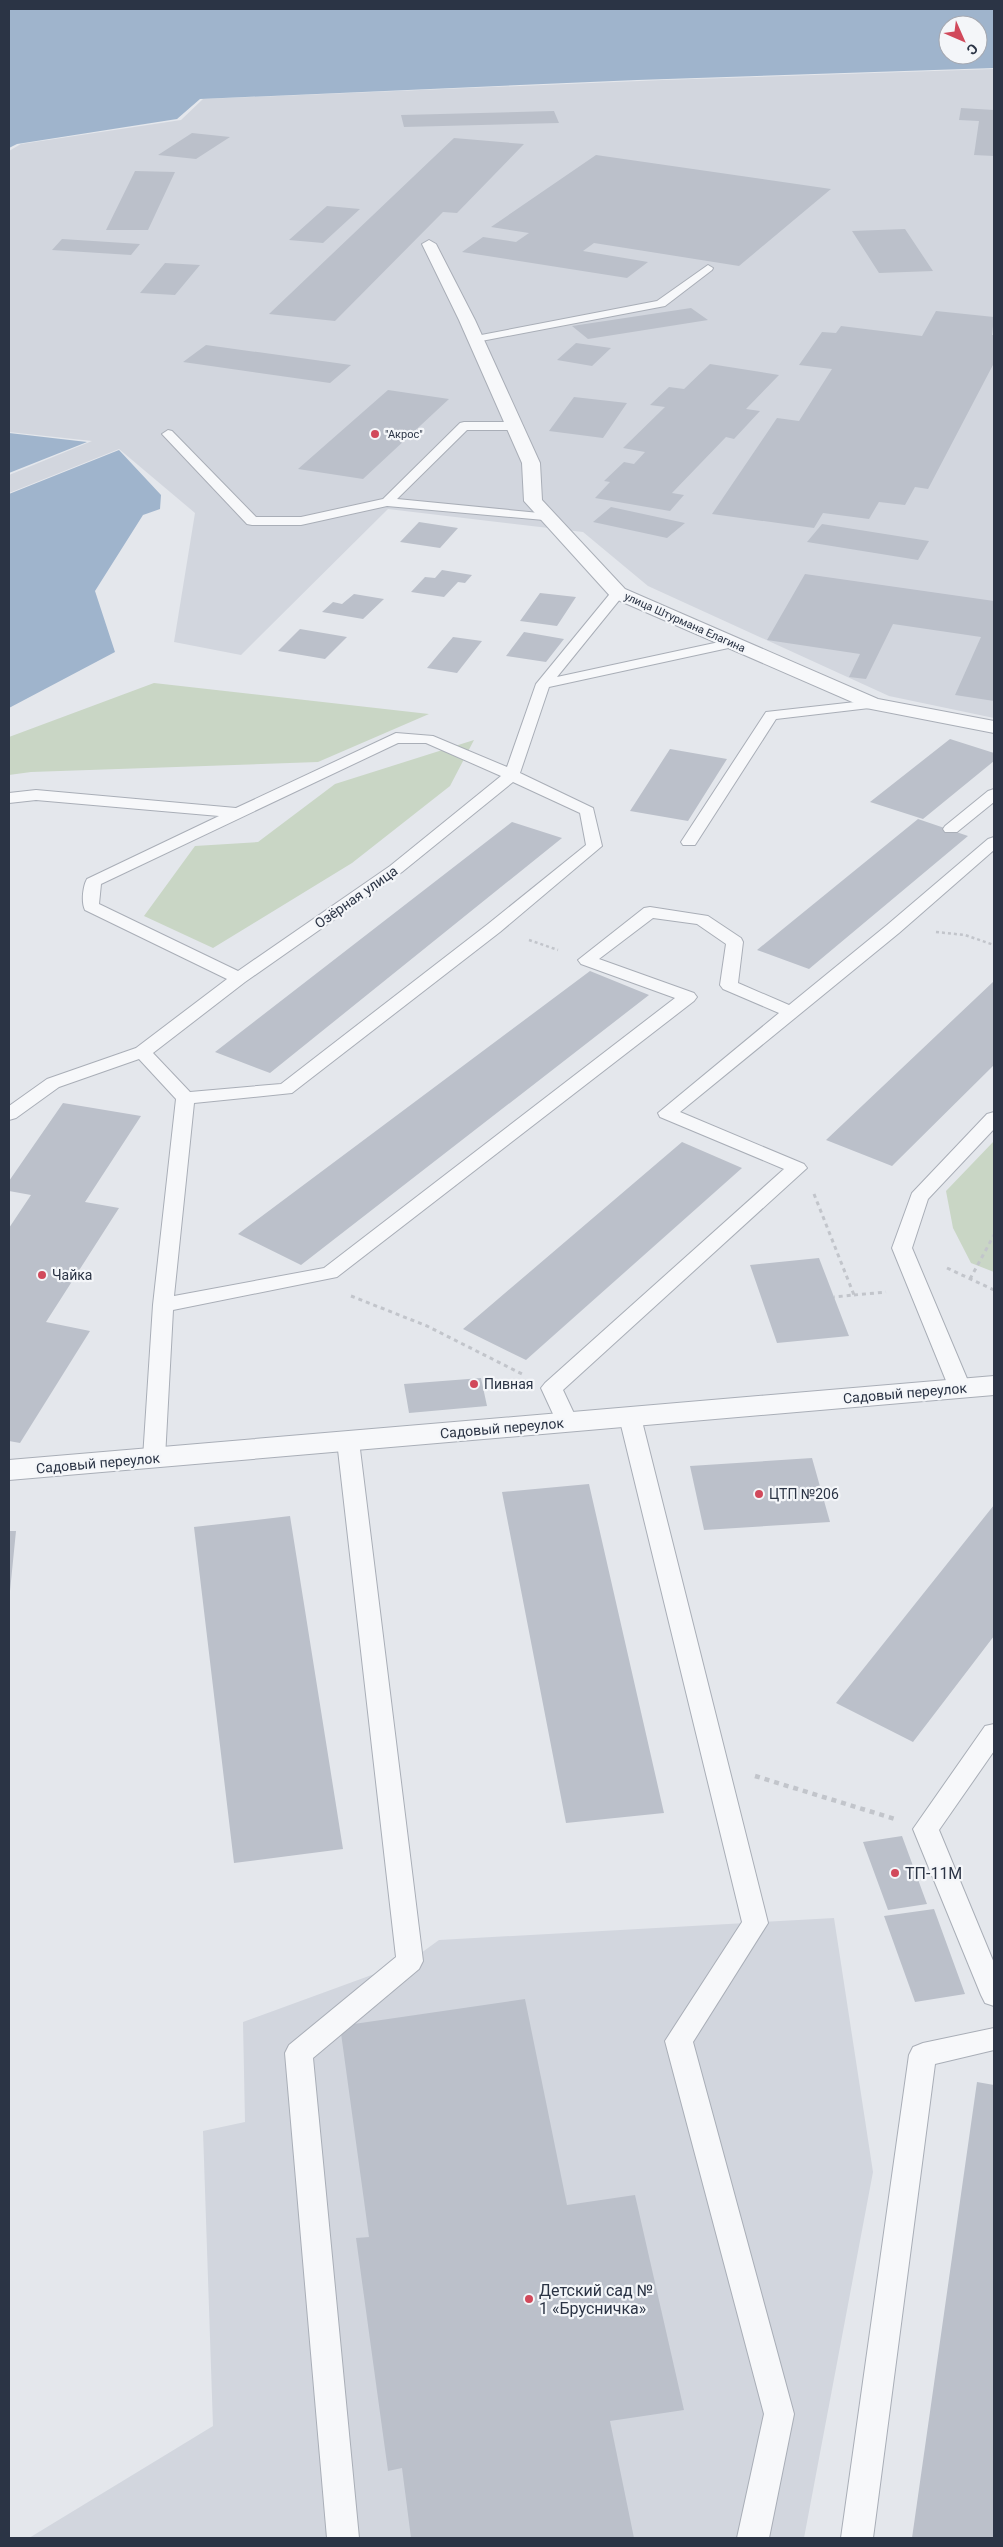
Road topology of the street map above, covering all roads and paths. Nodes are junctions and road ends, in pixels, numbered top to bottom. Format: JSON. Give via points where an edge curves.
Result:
{"nodes":[{"id":1,"x":429,"y":244,"type":"dead end"},
{"id":2,"x":708,"y":268,"type":"dead end"},
{"id":3,"x":476,"y":339,"type":"junction"},
{"id":4,"x":513,"y":426,"type":"junction"},
{"id":5,"x":168,"y":434,"type":"dead end"},
{"id":6,"x":387,"y":502,"type":"junction"},
{"id":7,"x":550,"y":518,"type":"junction"},
{"id":8,"x":618,"y":593,"type":"junction"},
{"id":9,"x":733,"y":643,"type":"junction"},
{"id":10,"x":543,"y":684,"type":"junction"},
{"id":11,"x":873,"y":704,"type":"junction"},
{"id":12,"x":994,"y":728,"type":"edge"},
{"id":13,"x":512,"y":775,"type":"junction"},
{"id":14,"x":994,"y":794,"type":"edge"},
{"id":15,"x":9,"y":798,"type":"edge"},
{"id":16,"x":236,"y":813,"type":"junction"},
{"id":17,"x":951,"y":830,"type":"dead end"},
{"id":18,"x":689,"y":842,"type":"dead end"},
{"id":19,"x":994,"y":842,"type":"edge"},
{"id":20,"x":494,"y":928,"type":"junction"},
{"id":21,"x":893,"y":929,"type":"junction"},
{"id":22,"x":994,"y":945,"type":"edge"},
{"id":23,"x":587,"y":960,"type":"junction"},
{"id":24,"x":239,"y":978,"type":"junction"},
{"id":25,"x":790,"y":1012,"type":"junction"},
{"id":26,"x":142,"y":1052,"type":"junction"},
{"id":27,"x":185,"y":1098,"type":"junction"},
{"id":28,"x":9,"y":1114,"type":"edge"},
{"id":29,"x":994,"y":1118,"type":"edge"},
{"id":30,"x":797,"y":1168,"type":"junction"},
{"id":31,"x":994,"y":1235,"type":"edge"},
{"id":32,"x":330,"y":1273,"type":"junction"},
{"id":33,"x":970,"y":1279,"type":"dead end"},
{"id":34,"x":834,"y":1297,"type":"dead end"},
{"id":35,"x":163,"y":1306,"type":"junction"},
{"id":36,"x":994,"y":1385,"type":"edge"},
{"id":37,"x":552,"y":1388,"type":"junction"},
{"id":38,"x":960,"y":1388,"type":"junction"},
{"id":39,"x":630,"y":1417,"type":"junction"},
{"id":40,"x":568,"y":1422,"type":"junction"},
{"id":41,"x":348,"y":1441,"type":"junction"},
{"id":42,"x":154,"y":1458,"type":"junction"},
{"id":43,"x":9,"y":1470,"type":"edge"},
{"id":44,"x":994,"y":1734,"type":"edge"},
{"id":45,"x":714,"y":1763,"type":"junction"},
{"id":46,"x":926,"y":1829,"type":"junction"},
{"id":47,"x":994,"y":1995,"type":"edge"},
{"id":48,"x":994,"y":2039,"type":"edge"},
{"id":49,"x":343,"y":2538,"type":"edge"},
{"id":50,"x":753,"y":2538,"type":"edge"},
{"id":51,"x":857,"y":2538,"type":"edge"}],
"edges":[{"from":1,"to":3,"type":"street","name":"улица Штурмана Елагина"},
{"from":2,"to":3,"type":"lane","via":[[661,304]]},
{"from":3,"to":4,"type":"street","name":"улица Штурмана Елагина"},
{"from":4,"to":6,"type":"lane","via":[[464,426]]},
{"from":4,"to":7,"type":"street","name":"улица Штурмана Елагина","via":[[531,463],[533,501]]},
{"from":5,"to":6,"type":"lane","via":[[252,521],[301,521]]},
{"from":6,"to":7,"type":"lane"},
{"from":7,"to":8,"type":"street","name":"улица Штурмана Елагина"},
{"from":8,"to":9,"type":"street","name":"улица Штурмана Елагина"},
{"from":8,"to":10,"type":"lane"},
{"from":9,"to":10,"type":"lane"},
{"from":9,"to":11,"type":"street","name":"улица Штурмана Елагина"},
{"from":10,"to":13,"type":"lane"},
{"from":11,"to":12,"type":"street","name":"улица Штурмана Елагина"},
{"from":11,"to":18,"type":"lane","via":[[771,715]]},
{"from":13,"to":16,"type":"lane","via":[[428,739],[396,738]]},
{"from":13,"to":20,"type":"lane","via":[[587,811],[594,846]]},
{"from":13,"to":24,"type":"lane","name":"Озёрная улица","via":[[396,869]]},
{"from":14,"to":17,"type":"lane"},
{"from":15,"to":16,"type":"lane","via":[[36,795]]},
{"from":16,"to":24,"type":"lane","via":[[93,882],[91,906]]},
{"from":19,"to":21,"type":"lane"},
{"from":20,"to":23,"type":"path"},
{"from":20,"to":27,"type":"lane","via":[[286,1089]]},
{"from":21,"to":22,"type":"path","via":[[965,935]]},
{"from":21,"to":25,"type":"lane"},
{"from":23,"to":25,"type":"lane","via":[[650,912],[702,920],[735,942],[729,985]]},
{"from":23,"to":32,"type":"lane","via":[[688,997]]},
{"from":24,"to":26,"type":"lane","name":"Озёрная улица"},
{"from":25,"to":30,"type":"lane","via":[[667,1113]]},
{"from":26,"to":27,"type":"lane"},
{"from":26,"to":28,"type":"lane","name":"Озёрная улица","via":[[53,1083]]},
{"from":27,"to":35,"type":"lane"},
{"from":29,"to":38,"type":"lane","via":[[919,1197],[902,1248]]},
{"from":30,"to":34,"type":"path","via":[[815,1196],[854,1294]]},
{"from":30,"to":37,"type":"lane"},
{"from":31,"to":33,"type":"path"},
{"from":32,"to":35,"type":"lane"},
{"from":32,"to":37,"type":"path","via":[[343,1292],[427,1326]]},
{"from":35,"to":42,"type":"lane"},
{"from":36,"to":38,"type":"street","name":"Садовый переулок"},
{"from":37,"to":40,"type":"lane"},
{"from":38,"to":39,"type":"street","name":"Садовый переулок"},
{"from":39,"to":40,"type":"street","name":"Садовый переулок"},
{"from":39,"to":45,"type":"lane"},
{"from":40,"to":41,"type":"street","name":"Садовый переулок"},
{"from":41,"to":42,"type":"street","name":"Садовый переулок"},
{"from":41,"to":49,"type":"lane","via":[[410,1961],[299,2053]]},
{"from":42,"to":43,"type":"street","name":"Садовый переулок"},
{"from":44,"to":46,"type":"lane"},
{"from":45,"to":46,"type":"path"},
{"from":45,"to":50,"type":"lane","via":[[754,1923],[679,2042],[778,2414]]},
{"from":46,"to":47,"type":"lane"},
{"from":48,"to":51,"type":"lane","via":[[923,2055]]}]}
